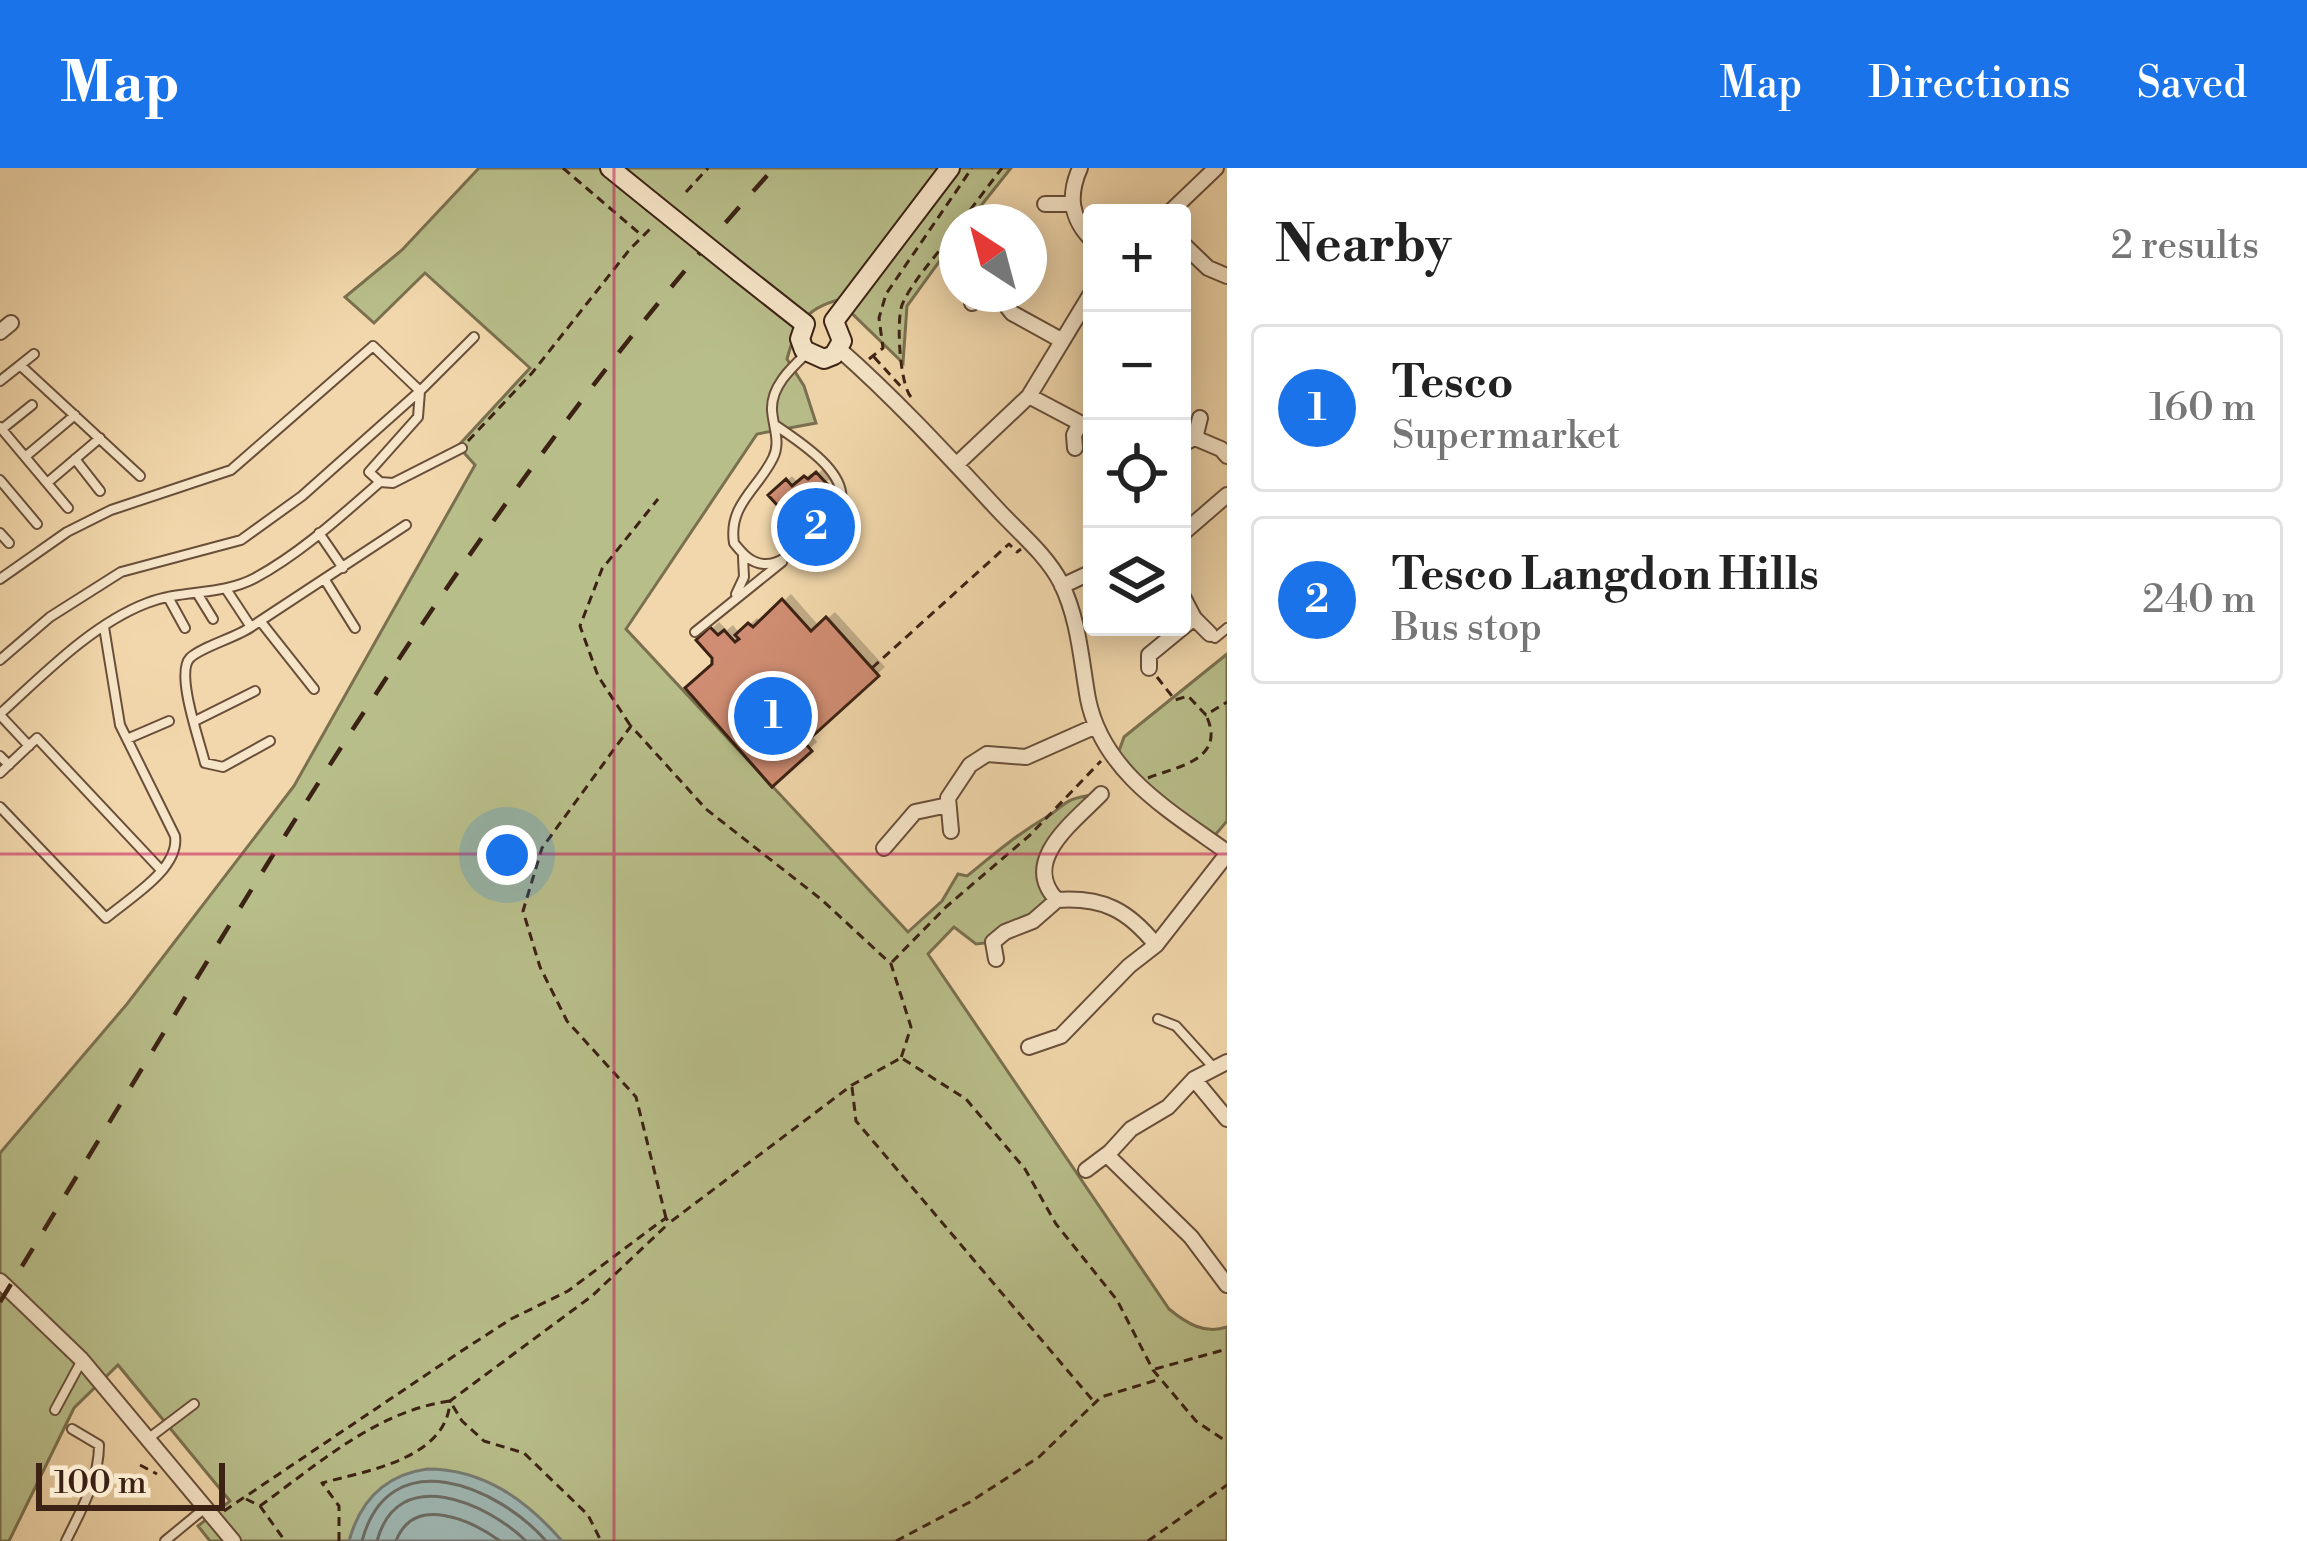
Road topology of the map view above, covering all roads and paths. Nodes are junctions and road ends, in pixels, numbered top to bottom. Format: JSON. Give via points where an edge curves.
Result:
{"nodes":[{"id":1,"x":563,"y":168,"type":"edge"},
{"id":2,"x":610,"y":168,"type":"edge"},
{"id":3,"x":708,"y":168,"type":"edge"},
{"id":4,"x":950,"y":168,"type":"edge"},
{"id":5,"x":972,"y":168,"type":"edge"},
{"id":6,"x":1002,"y":168,"type":"edge"},
{"id":7,"x":1080,"y":168,"type":"edge"},
{"id":8,"x":1216,"y":168,"type":"edge"},
{"id":9,"x":686,"y":192,"type":"dead end"},
{"id":10,"x":975,"y":204,"type":"edge"},
{"id":11,"x":1047,"y":204,"type":"edge"},
{"id":12,"x":1071,"y":204,"type":"junction"},
{"id":13,"x":1178,"y":204,"type":"edge"},
{"id":14,"x":655,"y":225,"type":"dead end"},
{"id":15,"x":1083,"y":229,"type":"edge"},
{"id":16,"x":642,"y":236,"type":"junction"},
{"id":17,"x":1191,"y":252,"type":"edge"},
{"id":18,"x":939,"y":253,"type":"edge"},
{"id":19,"x":1227,"y":276,"type":"edge"},
{"id":20,"x":1083,"y":310,"type":"edge"},
{"id":21,"x":1011,"y":312,"type":"edge"},
{"id":22,"x":835,"y":321,"type":"junction"},
{"id":23,"x":805,"y":324,"type":"junction"},
{"id":24,"x":474,"y":337,"type":"dead end"},
{"id":25,"x":1061,"y":340,"type":"junction"},
{"id":26,"x":839,"y":349,"type":"junction"},
{"id":27,"x":807,"y":353,"type":"junction"},
{"id":28,"x":34,"y":354,"type":"dead end"},
{"id":29,"x":20,"y":365,"type":"junction"},
{"id":30,"x":0,"y":381,"type":"edge"},
{"id":31,"x":904,"y":390,"type":"junction"},
{"id":32,"x":420,"y":391,"type":"junction"},
{"id":33,"x":1029,"y":395,"type":"junction"},
{"id":34,"x":32,"y":405,"type":"dead end"},
{"id":35,"x":920,"y":407,"type":"dead end"},
{"id":36,"x":75,"y":415,"type":"junction"},
{"id":37,"x":1083,"y":418,"type":"edge"},
{"id":38,"x":1200,"y":418,"type":"dead end"},
{"id":39,"x":1080,"y":423,"type":"junction"},
{"id":40,"x":776,"y":425,"type":"junction"},
{"id":41,"x":1,"y":428,"type":"edge"},
{"id":42,"x":1191,"y":437,"type":"edge"},
{"id":43,"x":100,"y":438,"type":"junction"},
{"id":44,"x":1191,"y":441,"type":"edge"},
{"id":45,"x":462,"y":448,"type":"joint"},
{"id":46,"x":1075,"y":448,"type":"dead end"},
{"id":47,"x":1227,"y":456,"type":"edge"},
{"id":48,"x":25,"y":457,"type":"junction"},
{"id":49,"x":75,"y":459,"type":"junction"},
{"id":50,"x":956,"y":464,"type":"junction"},
{"id":51,"x":140,"y":476,"type":"dead end"},
{"id":52,"x":0,"y":480,"type":"edge"},
{"id":53,"x":380,"y":482,"type":"junction"},
{"id":54,"x":47,"y":483,"type":"junction"},
{"id":55,"x":100,"y":491,"type":"dead end"},
{"id":56,"x":658,"y":499,"type":"dead end"},
{"id":57,"x":1226,"y":499,"type":"edge"},
{"id":58,"x":68,"y":508,"type":"dead end"},
{"id":59,"x":37,"y":524,"type":"dead end"},
{"id":60,"x":406,"y":525,"type":"dead end"},
{"id":61,"x":1190,"y":528,"type":"edge"},
{"id":62,"x":0,"y":533,"type":"edge"},
{"id":63,"x":320,"y":533,"type":"junction"},
{"id":64,"x":9,"y":543,"type":"dead end"},
{"id":65,"x":1029,"y":543,"type":"junction"},
{"id":66,"x":742,"y":554,"type":"junction"},
{"id":67,"x":786,"y":559,"type":"junction"},
{"id":68,"x":343,"y":568,"type":"junction"},
{"id":69,"x":1083,"y":576,"type":"edge"},
{"id":70,"x":0,"y":579,"type":"edge"},
{"id":71,"x":325,"y":580,"type":"junction"},
{"id":72,"x":1062,"y":586,"type":"junction"},
{"id":73,"x":226,"y":589,"type":"junction"},
{"id":74,"x":197,"y":593,"type":"junction"},
{"id":75,"x":168,"y":597,"type":"junction"},
{"id":76,"x":727,"y":604,"type":"junction"},
{"id":77,"x":1191,"y":612,"type":"edge"},
{"id":78,"x":1194,"y":618,"type":"junction"},
{"id":79,"x":213,"y":619,"type":"dead end"},
{"id":80,"x":256,"y":625,"type":"junction"},
{"id":81,"x":104,"y":627,"type":"junction"},
{"id":82,"x":185,"y":628,"type":"dead end"},
{"id":83,"x":355,"y":628,"type":"dead end"},
{"id":84,"x":1227,"y":628,"type":"edge"},
{"id":85,"x":695,"y":632,"type":"dead end"},
{"id":86,"x":1210,"y":634,"type":"joint"},
{"id":87,"x":0,"y":660,"type":"edge"},
{"id":88,"x":872,"y":668,"type":"dead end"},
{"id":89,"x":1149,"y":668,"type":"joint"},
{"id":90,"x":314,"y":689,"type":"dead end"},
{"id":91,"x":255,"y":691,"type":"dead end"},
{"id":92,"x":1227,"y":702,"type":"edge"},
{"id":93,"x":1218,"y":708,"type":"junction"},
{"id":94,"x":1227,"y":713,"type":"edge"},
{"id":95,"x":0,"y":715,"type":"edge"},
{"id":96,"x":1206,"y":716,"type":"junction"},
{"id":97,"x":169,"y":721,"type":"dead end"},
{"id":98,"x":194,"y":721,"type":"junction"},
{"id":99,"x":631,"y":726,"type":"junction"},
{"id":100,"x":1096,"y":726,"type":"junction"},
{"id":101,"x":127,"y":739,"type":"junction"},
{"id":102,"x":270,"y":741,"type":"dead end"},
{"id":103,"x":29,"y":746,"type":"junction"},
{"id":104,"x":1108,"y":752,"type":"junction"},
{"id":105,"x":0,"y":756,"type":"edge"},
{"id":106,"x":8,"y":765,"type":"junction"},
{"id":107,"x":0,"y":773,"type":"edge"},
{"id":108,"x":1143,"y":789,"type":"junction"},
{"id":109,"x":1101,"y":794,"type":"dead end"},
{"id":110,"x":948,"y":805,"type":"junction"},
{"id":111,"x":0,"y":808,"type":"edge"},
{"id":112,"x":951,"y":830,"type":"dead end"},
{"id":113,"x":884,"y":848,"type":"dead end"},
{"id":114,"x":1227,"y":853,"type":"edge"},
{"id":115,"x":161,"y":870,"type":"junction"},
{"id":116,"x":1057,"y":900,"type":"junction"},
{"id":117,"x":993,"y":942,"type":"junction"},
{"id":118,"x":976,"y":944,"type":"dead end"},
{"id":119,"x":1156,"y":945,"type":"junction"},
{"id":120,"x":996,"y":959,"type":"dead end"},
{"id":121,"x":890,"y":964,"type":"junction"},
{"id":122,"x":1158,"y":1019,"type":"dead end"},
{"id":123,"x":1058,"y":1038,"type":"junction"},
{"id":124,"x":1029,"y":1047,"type":"dead end"},
{"id":125,"x":901,"y":1058,"type":"junction"},
{"id":126,"x":1066,"y":1058,"type":"dead end"},
{"id":127,"x":1220,"y":1065,"type":"edge"},
{"id":128,"x":1194,"y":1079,"type":"junction"},
{"id":129,"x":852,"y":1085,"type":"junction"},
{"id":130,"x":1227,"y":1119,"type":"edge"},
{"id":131,"x":1107,"y":1155,"type":"junction"},
{"id":132,"x":1086,"y":1170,"type":"dead end"},
{"id":133,"x":668,"y":1220,"type":"junction"},
{"id":134,"x":1221,"y":1264,"type":"edge"},
{"id":135,"x":0,"y":1281,"type":"edge"},
{"id":136,"x":1227,"y":1285,"type":"edge"},
{"id":137,"x":1227,"y":1349,"type":"edge"},
{"id":138,"x":82,"y":1360,"type":"junction"},
{"id":139,"x":1153,"y":1370,"type":"junction"},
{"id":140,"x":1162,"y":1379,"type":"junction"},
{"id":141,"x":450,"y":1401,"type":"junction"},
{"id":142,"x":1095,"y":1403,"type":"junction"},
{"id":143,"x":194,"y":1404,"type":"dead end"},
{"id":144,"x":55,"y":1410,"type":"dead end"},
{"id":145,"x":72,"y":1429,"type":"dead end"},
{"id":146,"x":148,"y":1439,"type":"junction"},
{"id":147,"x":1227,"y":1442,"type":"edge"},
{"id":148,"x":1227,"y":1485,"type":"edge"},
{"id":149,"x":246,"y":1499,"type":"junction"},
{"id":150,"x":260,"y":1506,"type":"junction"},
{"id":151,"x":208,"y":1513,"type":"junction"},
{"id":152,"x":71,"y":1540,"type":"edge"},
{"id":153,"x":165,"y":1541,"type":"edge"},
{"id":154,"x":233,"y":1541,"type":"edge"},
{"id":155,"x":285,"y":1541,"type":"edge"},
{"id":156,"x":339,"y":1541,"type":"edge"},
{"id":157,"x":601,"y":1541,"type":"edge"},
{"id":158,"x":896,"y":1541,"type":"edge"},
{"id":159,"x":1148,"y":1541,"type":"edge"}],
"edges":[{"from":1,"to":16,"type":"path"},
{"from":2,"to":23,"type":"main road","bridge":true},
{"from":3,"to":9,"type":"path"},
{"from":4,"to":22,"type":"main road"},
{"from":5,"to":31,"type":"path","via":[[886,294],[883,348],[873,356]]},
{"from":6,"to":10,"type":"path"},
{"from":7,"to":12,"type":"street"},
{"from":8,"to":13,"type":"street"},
{"from":11,"to":12,"type":"street"},
{"from":12,"to":15,"type":"street"},
{"from":14,"to":16,"type":"path"},
{"from":16,"to":45,"type":"path"},
{"from":17,"to":19,"type":"street"},
{"from":18,"to":31,"type":"path","via":[[901,307]]},
{"from":20,"to":25,"type":"street"},
{"from":21,"to":25,"type":"street"},
{"from":22,"to":23,"type":"main road"},
{"from":22,"to":26,"type":"main road"},
{"from":23,"to":27,"type":"main road","via":[[800,339]]},
{"from":24,"to":32,"type":"lane"},
{"from":25,"to":33,"type":"street"},
{"from":26,"to":27,"type":"main road","via":[[824,358]]},
{"from":26,"to":50,"type":"street"},
{"from":27,"to":40,"type":"lane","via":[[776,392]]},
{"from":28,"to":29,"type":"lane"},
{"from":29,"to":30,"type":"lane"},
{"from":29,"to":36,"type":"lane"},
{"from":31,"to":35,"type":"path"},
{"from":32,"to":53,"type":"lane","via":[[418,417],[369,472]]},
{"from":32,"to":70,"type":"lane","via":[[373,346],[231,470],[111,510]]},
{"from":32,"to":87,"type":"lane","via":[[241,541],[122,572]]},
{"from":33,"to":39,"type":"street"},
{"from":33,"to":50,"type":"street"},
{"from":34,"to":41,"type":"lane"},
{"from":36,"to":43,"type":"lane"},
{"from":36,"to":48,"type":"lane"},
{"from":37,"to":39,"type":"street"},
{"from":38,"to":42,"type":"street"},
{"from":39,"to":46,"type":"street"},
{"from":40,"to":66,"type":"lane","via":[[774,456],[734,515]]},
{"from":40,"to":67,"type":"lane","via":[[836,478],[842,497]]},
{"from":41,"to":48,"type":"lane"},
{"from":43,"to":49,"type":"lane"},
{"from":43,"to":51,"type":"lane"},
{"from":44,"to":47,"type":"street"},
{"from":45,"to":53,"type":"lane","via":[[393,484]]},
{"from":48,"to":54,"type":"lane"},
{"from":49,"to":54,"type":"lane"},
{"from":49,"to":55,"type":"lane"},
{"from":50,"to":65,"type":"street"},
{"from":52,"to":59,"type":"lane"},
{"from":53,"to":63,"type":"lane"},
{"from":54,"to":58,"type":"lane"},
{"from":56,"to":99,"type":"path","via":[[602,569],[580,626],[598,676]]},
{"from":57,"to":61,"type":"street"},
{"from":60,"to":68,"type":"lane"},
{"from":62,"to":64,"type":"lane"},
{"from":63,"to":68,"type":"lane"},
{"from":63,"to":73,"type":"lane"},
{"from":65,"to":72,"type":"street"},
{"from":65,"to":88,"type":"path","via":[[1017,552],[1009,544]]},
{"from":66,"to":67,"type":"lane","via":[[766,565]]},
{"from":66,"to":76,"type":"lane","via":[[744,577]]},
{"from":67,"to":76,"type":"lane"},
{"from":68,"to":71,"type":"lane"},
{"from":69,"to":72,"type":"street"},
{"from":71,"to":80,"type":"lane"},
{"from":71,"to":83,"type":"lane"},
{"from":72,"to":100,"type":"street"},
{"from":73,"to":74,"type":"lane"},
{"from":73,"to":80,"type":"lane"},
{"from":74,"to":75,"type":"lane"},
{"from":74,"to":79,"type":"lane"},
{"from":75,"to":81,"type":"lane"},
{"from":75,"to":82,"type":"lane"},
{"from":76,"to":85,"type":"lane"},
{"from":77,"to":78,"type":"street"},
{"from":78,"to":86,"type":"street"},
{"from":78,"to":89,"type":"street","via":[[1149,655]]},
{"from":80,"to":90,"type":"lane"},
{"from":80,"to":98,"type":"lane","via":[[185,664]]},
{"from":81,"to":95,"type":"lane"},
{"from":81,"to":101,"type":"lane"},
{"from":84,"to":86,"type":"lane"},
{"from":89,"to":96,"type":"path","via":[[1175,700],[1188,696]]},
{"from":91,"to":98,"type":"lane"},
{"from":92,"to":93,"type":"path"},
{"from":93,"to":94,"type":"path"},
{"from":93,"to":96,"type":"path"},
{"from":95,"to":103,"type":"lane"},
{"from":96,"to":108,"type":"path","via":[[1215,740],[1206,754],[1150,777]]},
{"from":97,"to":101,"type":"lane"},
{"from":98,"to":102,"type":"lane","via":[[206,763],[223,767]]},
{"from":99,"to":121,"type":"path","via":[[706,809]]},
{"from":99,"to":133,"type":"path","via":[[542,848],[523,911],[567,1021],[636,1097]]},
{"from":100,"to":104,"type":"street"},
{"from":100,"to":110,"type":"street","via":[[1026,757],[987,754],[961,777]]},
{"from":101,"to":115,"type":"lane","via":[[175,836],[177,849]]},
{"from":103,"to":106,"type":"lane"},
{"from":103,"to":115,"type":"lane","via":[[37,739]]},
{"from":104,"to":108,"type":"street"},
{"from":104,"to":121,"type":"path"},
{"from":105,"to":106,"type":"lane"},
{"from":106,"to":107,"type":"lane"},
{"from":108,"to":114,"type":"street"},
{"from":109,"to":116,"type":"street","via":[[1049,848],[1045,882]]},
{"from":110,"to":112,"type":"street"},
{"from":110,"to":113,"type":"street","via":[[915,812]]},
{"from":111,"to":115,"type":"lane","via":[[106,918]]},
{"from":114,"to":119,"type":"street"},
{"from":116,"to":117,"type":"street"},
{"from":116,"to":119,"type":"street","via":[[1126,912]]},
{"from":117,"to":118,"type":"street"},
{"from":117,"to":120,"type":"street"},
{"from":119,"to":123,"type":"street"},
{"from":121,"to":125,"type":"path","via":[[911,1027]]},
{"from":122,"to":127,"type":"lane"},
{"from":123,"to":124,"type":"street"},
{"from":123,"to":126,"type":"street"},
{"from":125,"to":129,"type":"path"},
{"from":125,"to":139,"type":"path","via":[[966,1099],[1025,1169],[1056,1224],[1117,1300]]},
{"from":127,"to":128,"type":"street"},
{"from":128,"to":130,"type":"street"},
{"from":128,"to":131,"type":"street"},
{"from":129,"to":133,"type":"path"},
{"from":129,"to":142,"type":"path","via":[[856,1121]]},
{"from":131,"to":132,"type":"street"},
{"from":131,"to":134,"type":"street"},
{"from":133,"to":141,"type":"path","via":[[592,1296]]},
{"from":133,"to":149,"type":"path"},
{"from":134,"to":136,"type":"street"},
{"from":135,"to":138,"type":"street"},
{"from":137,"to":139,"type":"path"},
{"from":138,"to":144,"type":"lane"},
{"from":138,"to":146,"type":"street"},
{"from":139,"to":140,"type":"path"},
{"from":140,"to":142,"type":"path"},
{"from":140,"to":147,"type":"path","via":[[1196,1421]]},
{"from":141,"to":150,"type":"path","via":[[421,1405],[346,1444]]},
{"from":141,"to":156,"type":"path","via":[[449,1420],[421,1448],[322,1484],[339,1505]]},
{"from":141,"to":157,"type":"path","via":[[484,1441],[524,1453],[588,1516]]},
{"from":142,"to":158,"type":"path","via":[[1039,1457]]},
{"from":143,"to":146,"type":"lane"},
{"from":145,"to":152,"type":"lane","via":[[99,1445],[99,1456]]},
{"from":146,"to":151,"type":"street"},
{"from":148,"to":159,"type":"path"},
{"from":149,"to":150,"type":"path"},
{"from":149,"to":151,"type":"path"},
{"from":150,"to":155,"type":"path"},
{"from":151,"to":153,"type":"lane"},
{"from":151,"to":154,"type":"street"}]}
